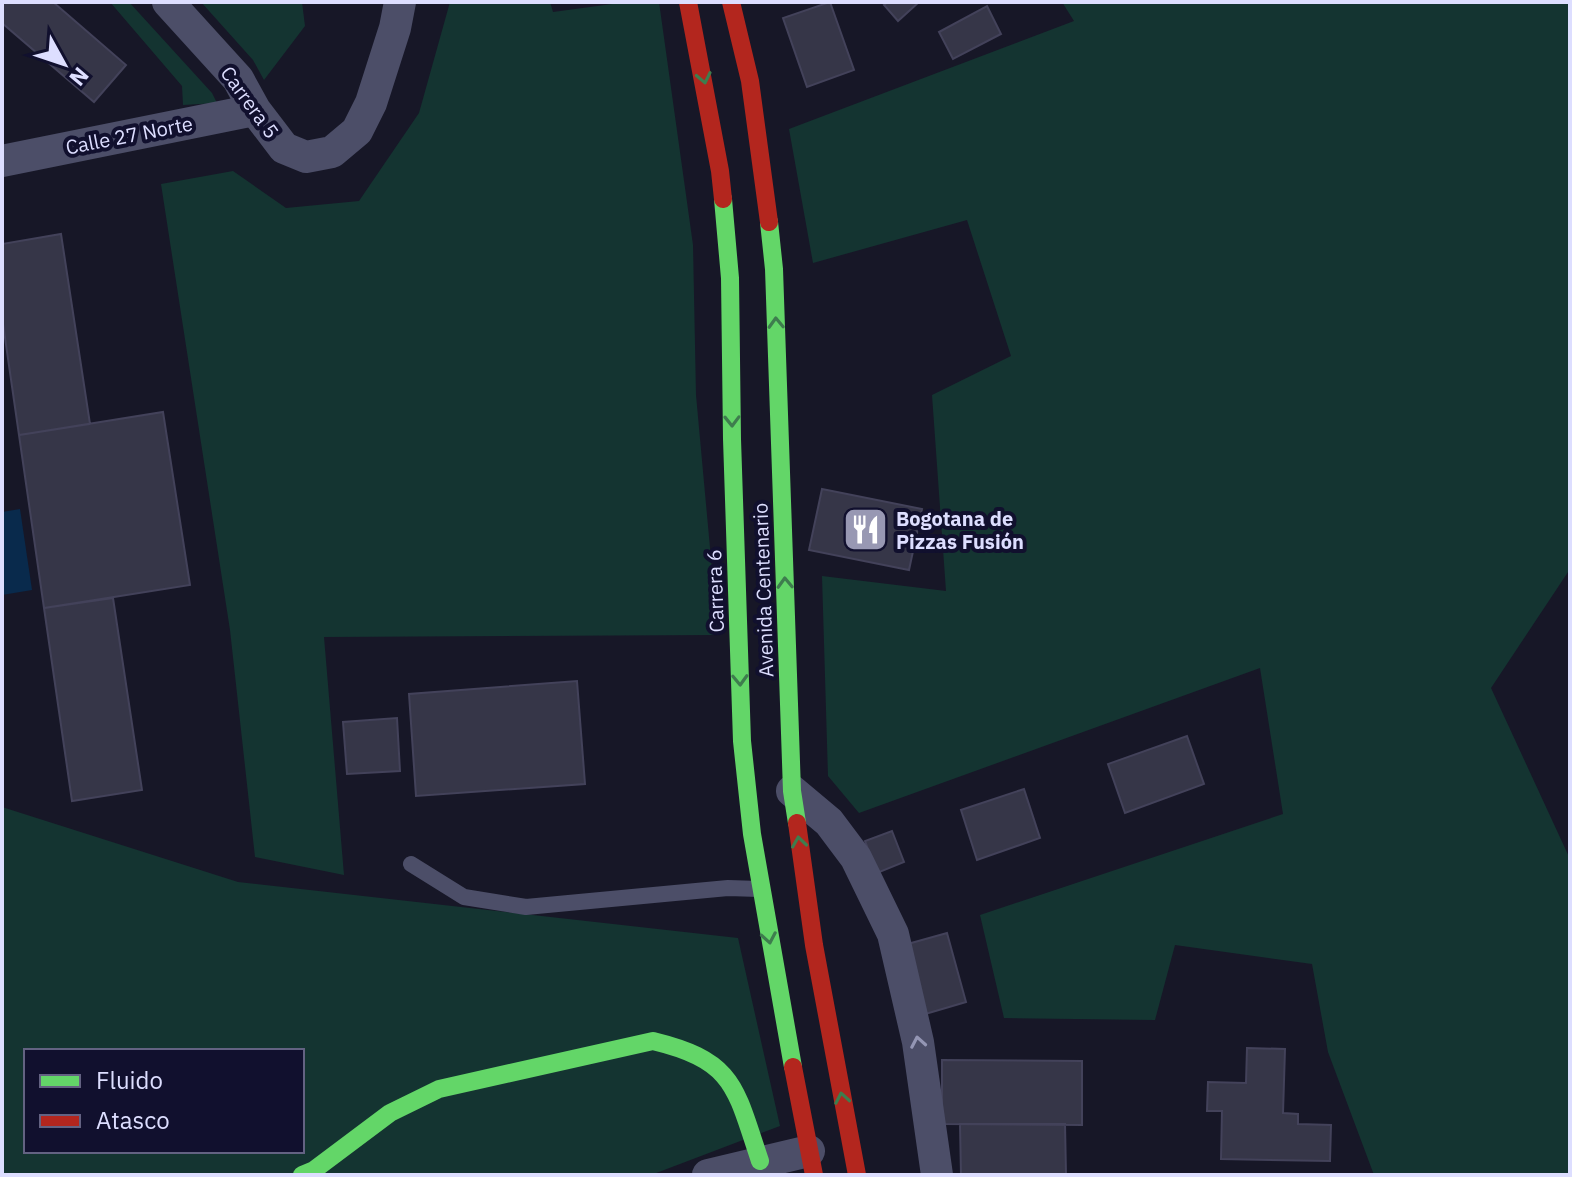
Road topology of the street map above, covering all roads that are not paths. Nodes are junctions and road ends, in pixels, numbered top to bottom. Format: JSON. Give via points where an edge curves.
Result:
{"nodes":[{"id":1,"x":168,"y":2,"type":"edge"},
{"id":2,"x":400,"y":2,"type":"edge"},
{"id":3,"x":688,"y":2,"type":"edge"},
{"id":4,"x":731,"y":2,"type":"edge"},
{"id":5,"x":255,"y":110,"type":"junction"},
{"id":6,"x":2,"y":161,"type":"edge"},
{"id":7,"x":792,"y":791,"type":"junction"},
{"id":8,"x":411,"y":864,"type":"dead end"},
{"id":9,"x":761,"y":889,"type":"junction"},
{"id":10,"x":760,"y":1161,"type":"junction"},
{"id":11,"x":812,"y":1163,"type":"edge"},
{"id":12,"x":302,"y":1175,"type":"edge"},
{"id":13,"x":708,"y":1175,"type":"edge"},
{"id":14,"x":857,"y":1175,"type":"edge"},
{"id":15,"x":937,"y":1175,"type":"edge"}],
"edges":[{"from":1,"to":5,"type":"street","name":"Carrera 5","via":[[238,79]]},
{"from":2,"to":5,"type":"street","name":"Carrera 5","via":[[371,103],[357,131],[332,152],[295,152]]},
{"from":3,"to":9,"type":"main road","name":"Carrera 6","one_way":true,"via":[[720,171],[730,278],[742,741]]},
{"from":7,"to":4,"type":"main road","name":"Avenida Centenario","one_way":true,"via":[[774,269],[750,81]]},
{"from":5,"to":6,"type":"street","name":"Calle 27 Norte"},
{"from":14,"to":7,"type":"main road","name":"Avenida Centenario","one_way":true,"via":[[814,945]]},
{"from":15,"to":7,"type":"street","one_way":true,"via":[[918,1042],[893,934],[856,858],[829,822]]},
{"from":8,"to":9,"type":"lane","via":[[464,897],[526,907]]},
{"from":9,"to":11,"type":"main road","name":"Carrera 6","one_way":true},
{"from":10,"to":11,"type":"street"},
{"from":10,"to":12,"type":"main road","via":[[733,1084],[713,1063],[686,1047],[653,1041],[439,1089],[390,1113]]},
{"from":10,"to":13,"type":"street"}]}
